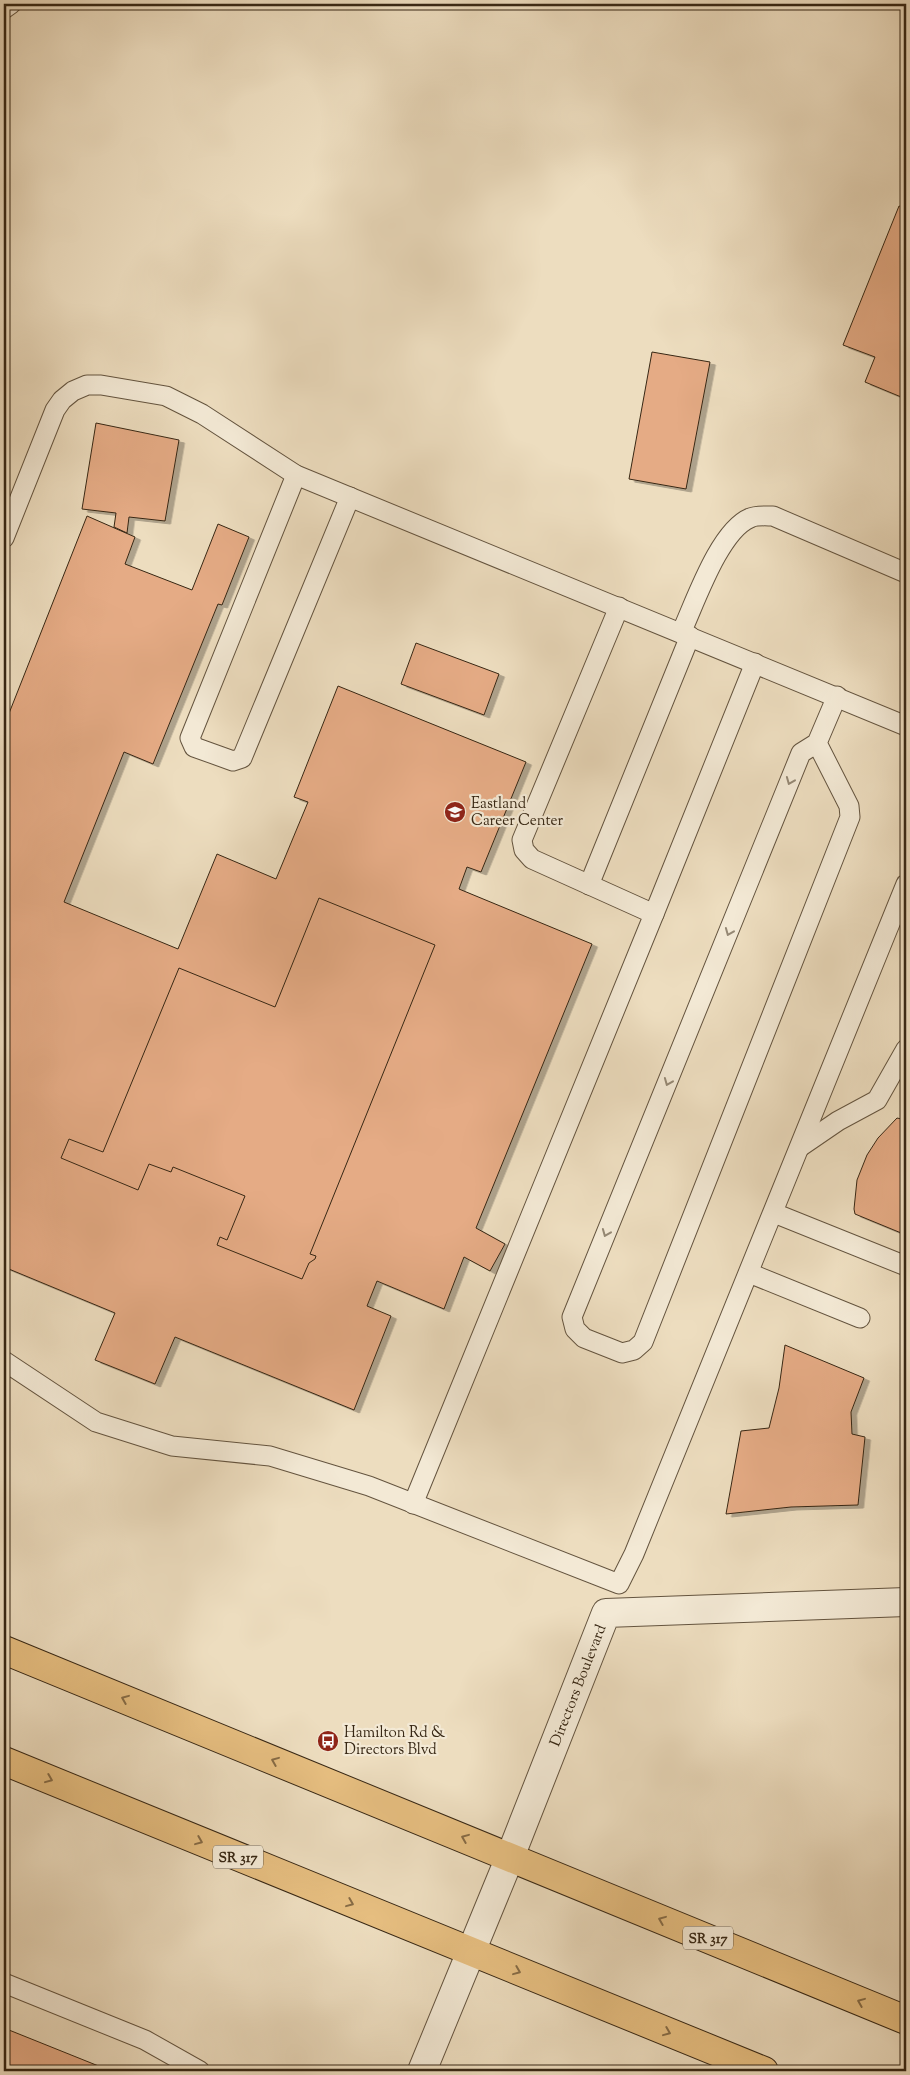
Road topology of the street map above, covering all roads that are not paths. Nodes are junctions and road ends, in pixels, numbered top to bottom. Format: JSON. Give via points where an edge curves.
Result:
{"nodes":[{"id":1,"x":11,"y":4,"type":"edge"},
{"id":2,"x":4,"y":9,"type":"edge"},
{"id":3,"x":296,"y":475,"type":"junction"},
{"id":4,"x":350,"y":497,"type":"junction"},
{"id":5,"x":6,"y":525,"type":"edge"},
{"id":6,"x":906,"y":573,"type":"edge"},
{"id":7,"x":618,"y":607,"type":"junction"},
{"id":8,"x":686,"y":634,"type":"junction"},
{"id":9,"x":755,"y":663,"type":"junction"},
{"id":10,"x":837,"y":696,"type":"junction"},
{"id":11,"x":906,"y":726,"type":"edge"},
{"id":12,"x":817,"y":743,"type":"junction"},
{"id":13,"x":906,"y":884,"type":"edge"},
{"id":14,"x":589,"y":885,"type":"junction"},
{"id":15,"x":902,"y":911,"type":"edge"},
{"id":16,"x":654,"y":914,"type":"junction"},
{"id":17,"x":906,"y":1049,"type":"edge"},
{"id":18,"x":800,"y":1147,"type":"junction"},
{"id":19,"x":774,"y":1213,"type":"junction"},
{"id":20,"x":906,"y":1266,"type":"edge"},
{"id":21,"x":748,"y":1273,"type":"junction"},
{"id":22,"x":860,"y":1318,"type":"dead end"},
{"id":23,"x":4,"y":1361,"type":"edge"},
{"id":24,"x":413,"y":1504,"type":"junction"},
{"id":25,"x":620,"y":1584,"type":"junction"},
{"id":26,"x":906,"y":1602,"type":"edge"},
{"id":27,"x":606,"y":1613,"type":"junction"},
{"id":28,"x":4,"y":1650,"type":"edge"},
{"id":29,"x":4,"y":1761,"type":"edge"},
{"id":30,"x":510,"y":1857,"type":"junction"},
{"id":31,"x":472,"y":1953,"type":"junction"},
{"id":32,"x":4,"y":1983,"type":"edge"},
{"id":33,"x":906,"y":2020,"type":"edge"},
{"id":34,"x":200,"y":2071,"type":"edge"},
{"id":35,"x":422,"y":2071,"type":"edge"},
{"id":36,"x":764,"y":2071,"type":"edge"}],
"edges":[{"from":1,"to":2,"type":"lane"},
{"from":3,"to":4,"type":"lane"},
{"from":3,"to":4,"type":"lane","via":[[190,738],[194,747],[233,761],[242,758]]},
{"from":3,"to":5,"type":"lane","via":[[202,414],[166,396],[87,385],[73,391],[55,410]]},
{"from":4,"to":7,"type":"lane"},
{"from":6,"to":8,"type":"lane","via":[[773,516],[750,518],[734,530],[716,554]]},
{"from":7,"to":8,"type":"lane"},
{"from":7,"to":14,"type":"lane","via":[[522,840],[524,850],[532,859]]},
{"from":8,"to":9,"type":"lane"},
{"from":8,"to":14,"type":"lane"},
{"from":9,"to":10,"type":"lane"},
{"from":9,"to":16,"type":"lane"},
{"from":10,"to":11,"type":"lane"},
{"from":10,"to":12,"type":"lane"},
{"from":12,"to":12,"type":"lane","one_way":true,"via":[[801,753],[572,1317],[575,1329],[584,1338],[622,1353],[634,1350],[643,1342],[850,817],[849,806]]},
{"from":13,"to":15,"type":"lane"},
{"from":14,"to":16,"type":"lane"},
{"from":15,"to":18,"type":"lane"},
{"from":16,"to":24,"type":"lane"},
{"from":17,"to":18,"type":"lane","via":[[877,1100]]},
{"from":18,"to":19,"type":"lane"},
{"from":19,"to":20,"type":"lane"},
{"from":19,"to":21,"type":"lane"},
{"from":21,"to":22,"type":"lane"},
{"from":21,"to":25,"type":"lane"},
{"from":23,"to":24,"type":"lane","via":[[96,1422],[172,1446],[270,1456],[369,1486]]},
{"from":24,"to":25,"type":"lane"},
{"from":25,"to":27,"type":"lane"},
{"from":26,"to":27,"type":"street","name":"Directors Boulevard"},
{"from":27,"to":30,"type":"street","name":"Directors Boulevard"},
{"from":30,"to":28,"type":"main road","number":"SR 317","one_way":true},
{"from":29,"to":31,"type":"main road","number":"SR 317","one_way":true},
{"from":30,"to":31,"type":"street","name":"Directors Boulevard"},
{"from":33,"to":30,"type":"main road","number":"SR 317","one_way":true},
{"from":31,"to":35,"type":"street","name":"Directors Boulevard"},
{"from":31,"to":36,"type":"main road","number":"SR 317","one_way":true},
{"from":32,"to":34,"type":"lane","via":[[145,2040]]}]}
